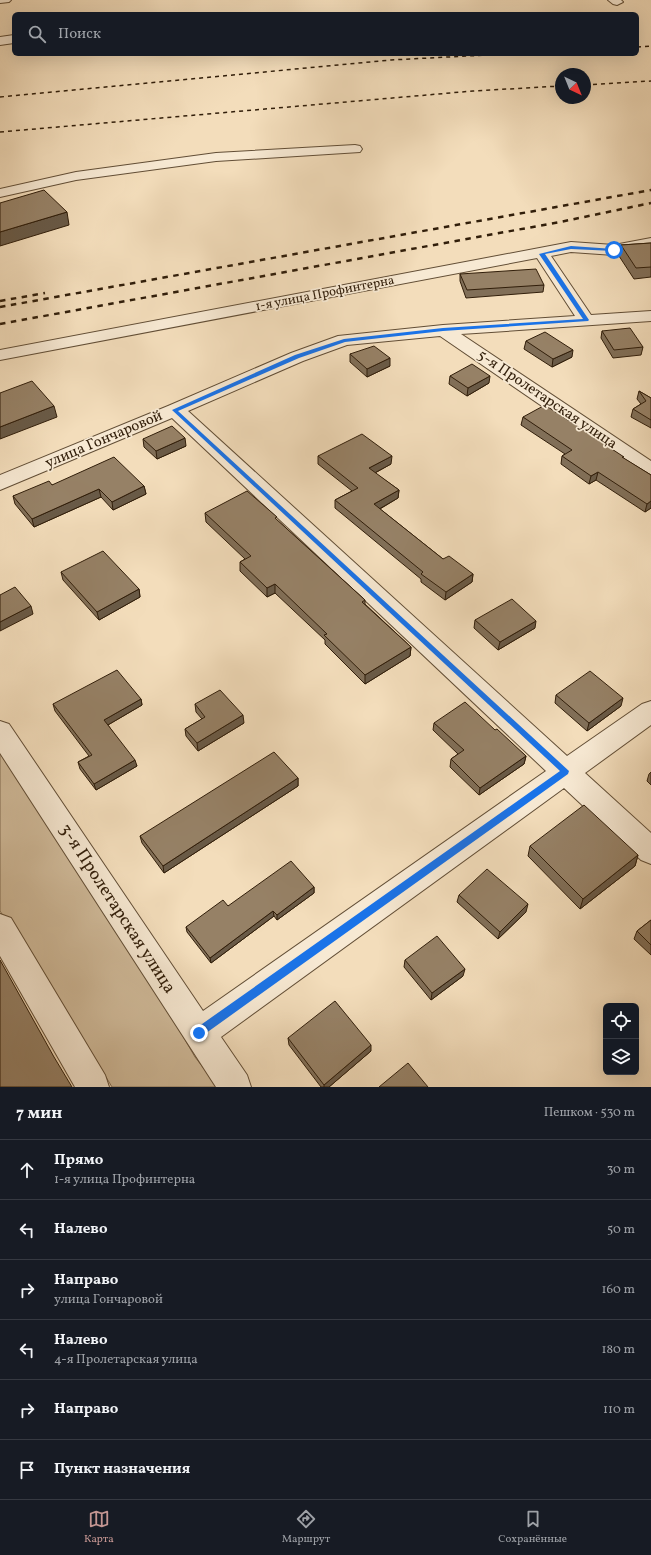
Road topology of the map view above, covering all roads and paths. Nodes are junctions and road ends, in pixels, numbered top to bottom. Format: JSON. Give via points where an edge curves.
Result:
{"nodes":[{"id":1,"x":0,"y":0,"type":"edge"},
{"id":2,"x":5,"y":0,"type":"edge"},
{"id":3,"x":12,"y":39,"type":"edge"},
{"id":4,"x":0,"y":41,"type":"edge"},
{"id":5,"x":355,"y":149,"type":"dead end"},
{"id":6,"x":0,"y":193,"type":"edge"},
{"id":7,"x":651,"y":243,"type":"edge"},
{"id":8,"x":542,"y":254,"type":"junction"},
{"id":9,"x":651,"y":316,"type":"edge"},
{"id":10,"x":586,"y":320,"type":"junction"},
{"id":11,"x":443,"y":330,"type":"junction"},
{"id":12,"x":0,"y":355,"type":"edge"},
{"id":13,"x":174,"y":410,"type":"junction"},
{"id":14,"x":651,"y":471,"type":"edge"},
{"id":15,"x":0,"y":483,"type":"edge"},
{"id":16,"x":651,"y":711,"type":"edge"},
{"id":17,"x":0,"y":731,"type":"edge"},
{"id":18,"x":565,"y":771,"type":"junction"},
{"id":19,"x":651,"y":850,"type":"edge"},
{"id":20,"x":0,"y":928,"type":"edge"},
{"id":21,"x":199,"y":1033,"type":"junction"},
{"id":22,"x":93,"y":1087,"type":"edge"},
{"id":23,"x":236,"y":1087,"type":"edge"}],
"edges":[{"from":1,"to":2,"type":"street"},
{"from":3,"to":4,"type":"street"},
{"from":5,"to":6,"type":"street","via":[[216,157],[76,176]]},
{"from":7,"to":8,"type":"street","name":"1-я улица Профинтерна","via":[[614,250],[571,247]]},
{"from":8,"to":10,"type":"street"},
{"from":8,"to":12,"type":"street","name":"1-я улица Профинтерна"},
{"from":9,"to":10,"type":"street","name":"улица Гончаровой"},
{"from":10,"to":11,"type":"street","name":"улица Гончаровой"},
{"from":11,"to":13,"type":"street","name":"улица Гончаровой","via":[[344,340],[297,357]]},
{"from":11,"to":14,"type":"street","name":"5-я Пролетарская улица"},
{"from":13,"to":15,"type":"street","name":"улица Гончаровой"},
{"from":13,"to":18,"type":"street"},
{"from":16,"to":18,"type":"street"},
{"from":17,"to":21,"type":"street","name":"3-я Пролетарская улица"},
{"from":18,"to":19,"type":"street"},
{"from":18,"to":21,"type":"street"},
{"from":20,"to":22,"type":"street"},
{"from":21,"to":23,"type":"street","name":"3-я Пролетарская улица"}]}
